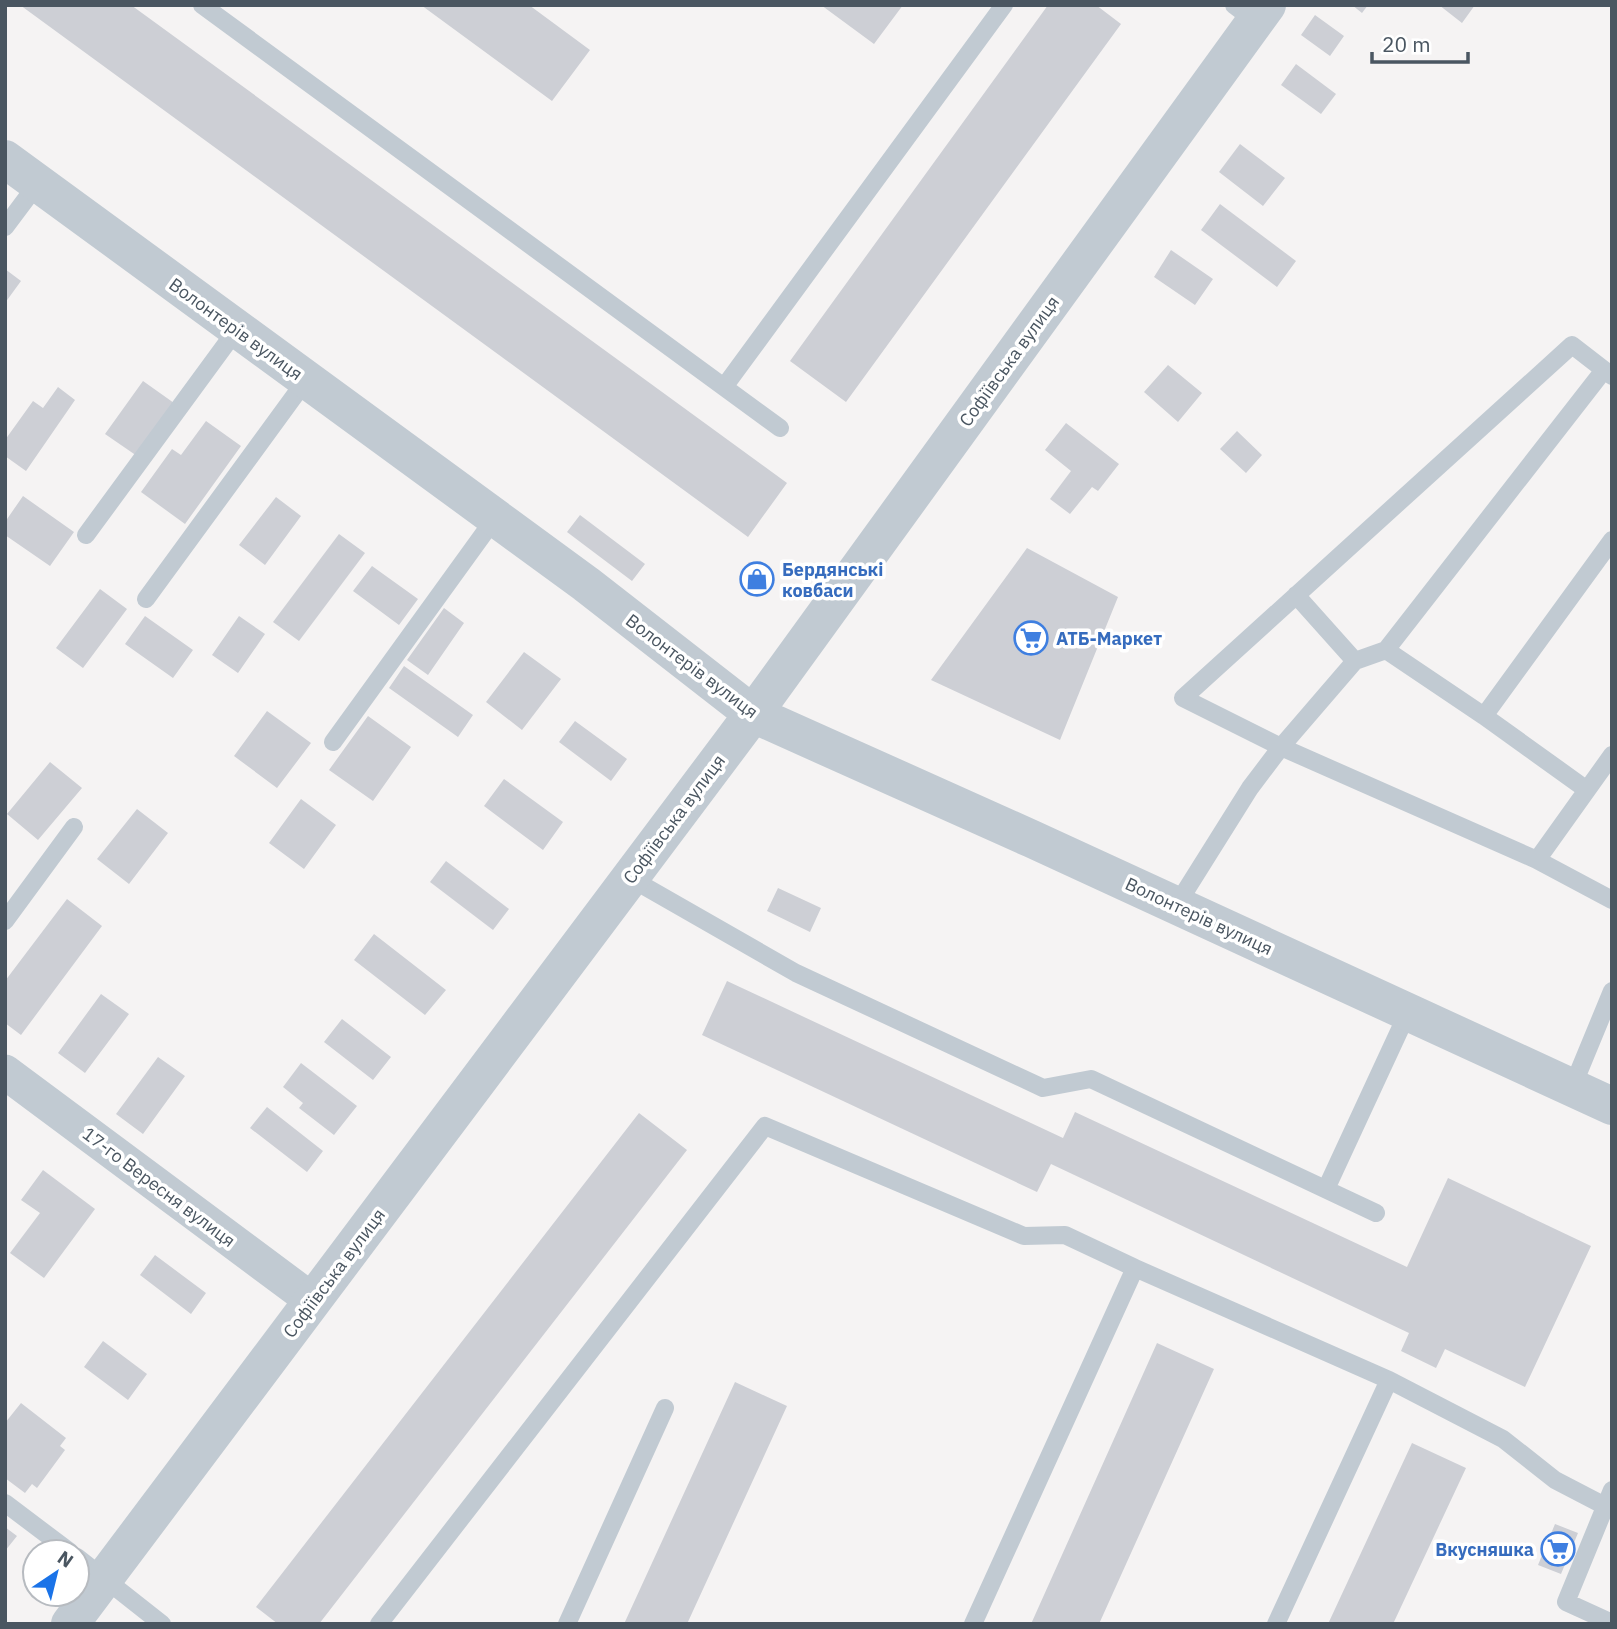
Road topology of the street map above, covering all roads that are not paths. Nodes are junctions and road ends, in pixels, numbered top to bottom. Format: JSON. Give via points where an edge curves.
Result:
{"nodes":[{"id":1,"x":202,"y":5,"type":"edge"},
{"id":2,"x":1004,"y":5,"type":"edge"},
{"id":3,"x":1252,"y":10,"type":"edge"},
{"id":4,"x":5,"y":159,"type":"edge"},
{"id":5,"x":38,"y":183,"type":"junction"},
{"id":6,"x":5,"y":228,"type":"edge"},
{"id":7,"x":237,"y":329,"type":"junction"},
{"id":8,"x":1608,"y":373,"type":"edge"},
{"id":9,"x":306,"y":380,"type":"junction"},
{"id":10,"x":724,"y":387,"type":"junction"},
{"id":11,"x":780,"y":428,"type":"dead end"},
{"id":12,"x":495,"y":518,"type":"junction"},
{"id":13,"x":86,"y":535,"type":"dead end"},
{"id":14,"x":1612,"y":540,"type":"edge"},
{"id":15,"x":1296,"y":595,"type":"junction"},
{"id":16,"x":146,"y":599,"type":"dead end"},
{"id":17,"x":1386,"y":650,"type":"junction"},
{"id":18,"x":1355,"y":661,"type":"junction"},
{"id":19,"x":753,"y":714,"type":"junction"},
{"id":20,"x":1484,"y":716,"type":"junction"},
{"id":21,"x":333,"y":742,"type":"dead end"},
{"id":22,"x":1281,"y":747,"type":"junction"},
{"id":23,"x":1612,"y":755,"type":"edge"},
{"id":24,"x":1587,"y":790,"type":"junction"},
{"id":25,"x":74,"y":827,"type":"dead end"},
{"id":26,"x":1537,"y":860,"type":"junction"},
{"id":27,"x":630,"y":878,"type":"junction"},
{"id":28,"x":1612,"y":900,"type":"edge"},
{"id":29,"x":1176,"y":906,"type":"junction"},
{"id":30,"x":5,"y":921,"type":"edge"},
{"id":31,"x":1612,"y":990,"type":"edge"},
{"id":32,"x":1408,"y":1012,"type":"junction"},
{"id":33,"x":5,"y":1072,"type":"edge"},
{"id":34,"x":1572,"y":1088,"type":"junction"},
{"id":35,"x":1612,"y":1106,"type":"edge"},
{"id":36,"x":1326,"y":1189,"type":"junction"},
{"id":37,"x":1376,"y":1213,"type":"dead end"},
{"id":38,"x":1135,"y":1268,"type":"junction"},
{"id":39,"x":313,"y":1301,"type":"junction"},
{"id":40,"x":1389,"y":1380,"type":"junction"},
{"id":41,"x":665,"y":1408,"type":"dead end"},
{"id":42,"x":1608,"y":1498,"type":"edge"},
{"id":43,"x":5,"y":1503,"type":"edge"},
{"id":44,"x":51,"y":1538,"type":"edge"},
{"id":45,"x":91,"y":1568,"type":"edge"},
{"id":46,"x":1612,"y":1623,"type":"edge"},
{"id":47,"x":162,"y":1624,"type":"edge"},
{"id":48,"x":379,"y":1624,"type":"edge"},
{"id":49,"x":567,"y":1624,"type":"edge"},
{"id":50,"x":973,"y":1624,"type":"edge"},
{"id":51,"x":1276,"y":1624,"type":"edge"}],
"edges":[{"from":1,"to":10,"type":"lane"},
{"from":2,"to":10,"type":"lane"},
{"from":3,"to":19,"type":"street","name":"Софіївська вулиця"},
{"from":4,"to":5,"type":"street","name":"Волонтерів вулиця"},
{"from":5,"to":6,"type":"lane"},
{"from":5,"to":7,"type":"street","name":"Волонтерів вулиця"},
{"from":7,"to":9,"type":"street","name":"Волонтерів вулиця"},
{"from":7,"to":13,"type":"lane"},
{"from":8,"to":15,"type":"lane","via":[[1572,345]]},
{"from":8,"to":17,"type":"lane"},
{"from":9,"to":12,"type":"street","name":"Волонтерів вулиця"},
{"from":9,"to":16,"type":"lane"},
{"from":10,"to":11,"type":"lane"},
{"from":12,"to":19,"type":"street","name":"Волонтерів вулиця"},
{"from":12,"to":21,"type":"lane"},
{"from":14,"to":20,"type":"lane"},
{"from":15,"to":18,"type":"lane"},
{"from":15,"to":22,"type":"lane","via":[[1183,698]]},
{"from":17,"to":18,"type":"lane"},
{"from":17,"to":20,"type":"lane"},
{"from":18,"to":22,"type":"lane"},
{"from":19,"to":27,"type":"street","name":"Софіївська вулиця"},
{"from":19,"to":29,"type":"street","name":"Волонтерів вулиця"},
{"from":20,"to":24,"type":"lane"},
{"from":22,"to":26,"type":"lane"},
{"from":22,"to":29,"type":"lane"},
{"from":23,"to":24,"type":"lane"},
{"from":24,"to":26,"type":"lane"},
{"from":25,"to":30,"type":"lane"},
{"from":26,"to":28,"type":"lane"},
{"from":27,"to":36,"type":"lane","via":[[796,973],[1043,1088],[1091,1079]]},
{"from":27,"to":39,"type":"street","name":"Софіївська вулиця"},
{"from":29,"to":32,"type":"street","name":"Волонтерів вулиця"},
{"from":31,"to":34,"type":"lane"},
{"from":32,"to":34,"type":"street","name":"Волонтерів вулиця"},
{"from":32,"to":36,"type":"lane"},
{"from":33,"to":39,"type":"street","name":"17-го Вересня вулиця"},
{"from":34,"to":35,"type":"street","name":"Волонтерів вулиця"},
{"from":36,"to":37,"type":"lane"},
{"from":38,"to":40,"type":"lane"},
{"from":38,"to":48,"type":"lane","via":[[1065,1235],[1024,1236],[765,1126]]},
{"from":38,"to":50,"type":"lane"},
{"from":39,"to":45,"type":"street","name":"Софіївська вулиця"},
{"from":40,"to":42,"type":"lane","via":[[1503,1439],[1555,1480]]},
{"from":40,"to":51,"type":"lane"},
{"from":41,"to":49,"type":"lane"},
{"from":42,"to":46,"type":"lane","via":[[1566,1602]]},
{"from":43,"to":44,"type":"lane"},
{"from":45,"to":47,"type":"lane"}]}
